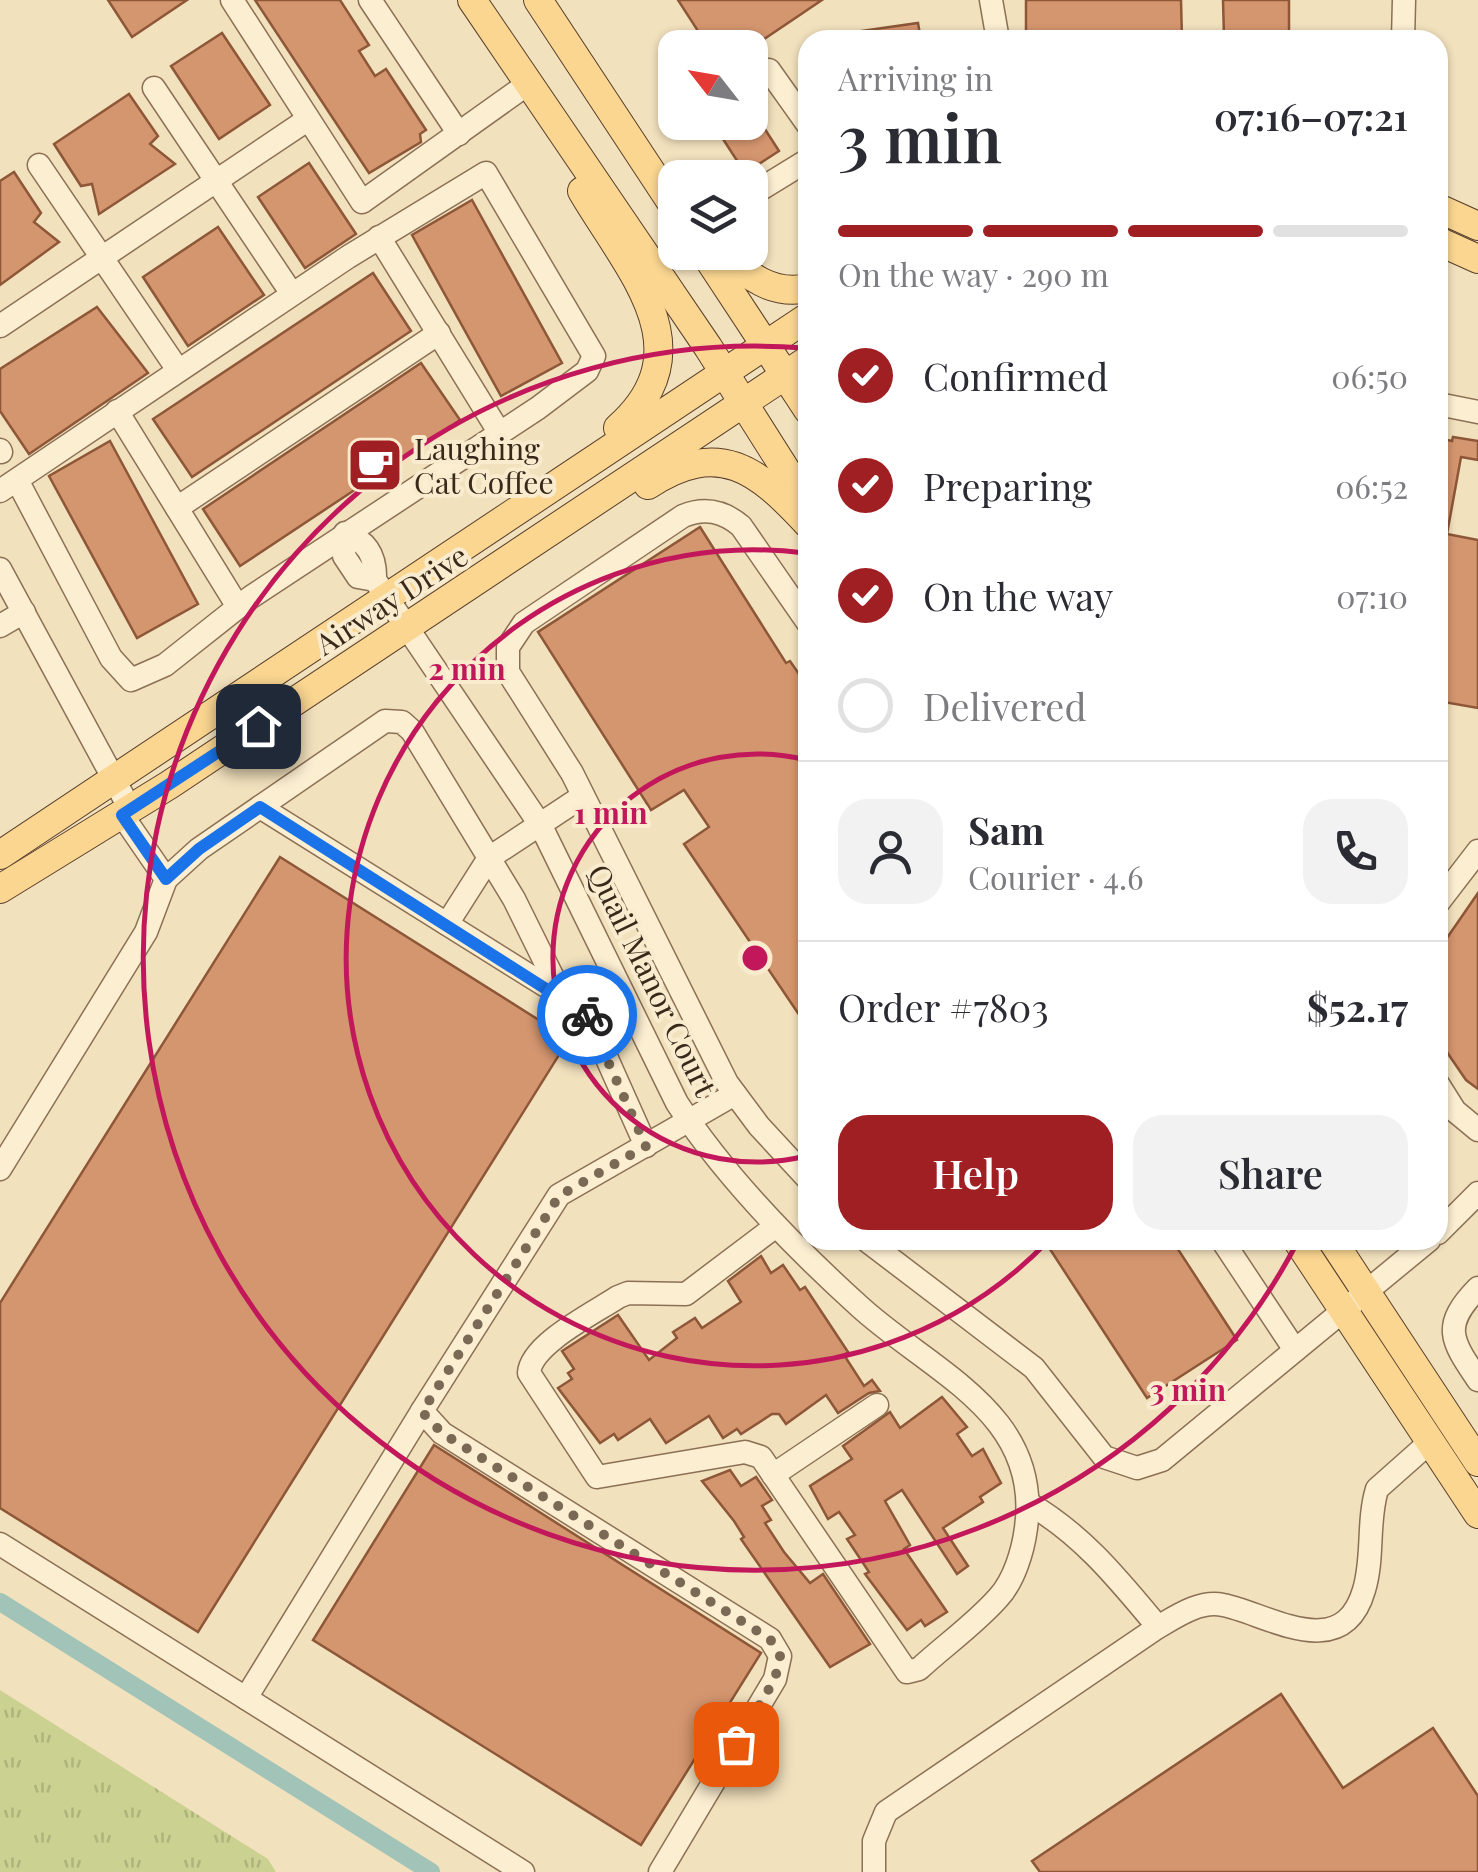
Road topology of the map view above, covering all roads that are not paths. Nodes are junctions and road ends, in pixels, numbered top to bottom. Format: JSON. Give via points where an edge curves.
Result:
{"nodes":[{"id":1,"x":232,"y":0,"type":"edge"},
{"id":2,"x":370,"y":0,"type":"edge"},
{"id":3,"x":472,"y":0,"type":"edge"},
{"id":4,"x":538,"y":0,"type":"edge"},
{"id":5,"x":992,"y":0,"type":"edge"},
{"id":6,"x":1404,"y":0,"type":"edge"},
{"id":7,"x":996,"y":30,"type":"edge"},
{"id":8,"x":1403,"y":30,"type":"edge"},
{"id":9,"x":769,"y":70,"type":"dead end"},
{"id":10,"x":532,"y":87,"type":"junction"},
{"id":11,"x":154,"y":88,"type":"dead end"},
{"id":12,"x":798,"y":112,"type":"edge"},
{"id":13,"x":308,"y":120,"type":"junction"},
{"id":14,"x":459,"y":134,"type":"junction"},
{"id":15,"x":39,"y":165,"type":"dead end"},
{"id":16,"x":798,"y":166,"type":"edge"},
{"id":17,"x":658,"y":180,"type":"edge"},
{"id":18,"x":216,"y":181,"type":"junction"},
{"id":19,"x":768,"y":184,"type":"edge"},
{"id":20,"x":1448,"y":212,"type":"edge"},
{"id":21,"x":1478,"y":226,"type":"edge"},
{"id":22,"x":379,"y":237,"type":"junction"},
{"id":23,"x":1448,"y":246,"type":"edge"},
{"id":24,"x":102,"y":257,"type":"junction"},
{"id":25,"x":1478,"y":259,"type":"edge"},
{"id":26,"x":711,"y":270,"type":"edge"},
{"id":27,"x":746,"y":270,"type":"edge"},
{"id":28,"x":798,"y":288,"type":"edge"},
{"id":29,"x":292,"y":294,"type":"junction"},
{"id":30,"x":798,"y":322,"type":"edge"},
{"id":31,"x":0,"y":326,"type":"edge"},
{"id":32,"x":438,"y":333,"type":"junction"},
{"id":33,"x":743,"y":357,"type":"junction"},
{"id":34,"x":178,"y":370,"type":"junction"},
{"id":35,"x":774,"y":382,"type":"edge"},
{"id":36,"x":798,"y":402,"type":"edge"},
{"id":37,"x":1448,"y":406,"type":"edge"},
{"id":38,"x":117,"y":412,"type":"junction"},
{"id":39,"x":1478,"y":412,"type":"edge"},
{"id":40,"x":499,"y":432,"type":"junction"},
{"id":41,"x":798,"y":468,"type":"edge"},
{"id":42,"x":560,"y":479,"type":"junction"},
{"id":43,"x":9,"y":486,"type":"edge"},
{"id":44,"x":177,"y":508,"type":"junction"},
{"id":45,"x":798,"y":514,"type":"edge"},
{"id":46,"x":345,"y":533,"type":"junction"},
{"id":47,"x":0,"y":568,"type":"edge"},
{"id":48,"x":478,"y":580,"type":"junction"},
{"id":49,"x":380,"y":587,"type":"junction"},
{"id":50,"x":238,"y":607,"type":"junction"},
{"id":51,"x":798,"y":608,"type":"edge"},
{"id":52,"x":24,"y":612,"type":"junction"},
{"id":53,"x":0,"y":626,"type":"edge"},
{"id":54,"x":406,"y":627,"type":"junction"},
{"id":55,"x":114,"y":779,"type":"junction"},
{"id":56,"x":584,"y":796,"type":"junction"},
{"id":57,"x":260,"y":807,"type":"junction"},
{"id":58,"x":126,"y":812,"type":"junction"},
{"id":59,"x":541,"y":826,"type":"junction"},
{"id":60,"x":1478,"y":850,"type":"edge"},
{"id":61,"x":0,"y":855,"type":"edge"},
{"id":62,"x":489,"y":858,"type":"junction"},
{"id":63,"x":166,"y":879,"type":"junction"},
{"id":64,"x":0,"y":889,"type":"edge"},
{"id":65,"x":1448,"y":890,"type":"edge"},
{"id":66,"x":447,"y":924,"type":"junction"},
{"id":67,"x":562,"y":996,"type":"junction"},
{"id":68,"x":735,"y":1094,"type":"junction"},
{"id":69,"x":1448,"y":1098,"type":"edge"},
{"id":70,"x":691,"y":1124,"type":"junction"},
{"id":71,"x":1478,"y":1130,"type":"edge"},
{"id":72,"x":646,"y":1146,"type":"junction"},
{"id":73,"x":798,"y":1168,"type":"edge"},
{"id":74,"x":0,"y":1169,"type":"edge"},
{"id":75,"x":1478,"y":1193,"type":"edge"},
{"id":76,"x":1448,"y":1222,"type":"edge"},
{"id":77,"x":776,"y":1226,"type":"junction"},
{"id":78,"x":798,"y":1247,"type":"edge"},
{"id":79,"x":801,"y":1250,"type":"edge"},
{"id":80,"x":879,"y":1250,"type":"edge"},
{"id":81,"x":1229,"y":1250,"type":"edge"},
{"id":82,"x":1303,"y":1250,"type":"edge"},
{"id":83,"x":1339,"y":1250,"type":"edge"},
{"id":84,"x":1417,"y":1250,"type":"edge"},
{"id":85,"x":1478,"y":1288,"type":"edge"},
{"id":86,"x":1366,"y":1291,"type":"junction"},
{"id":87,"x":1343,"y":1310,"type":"junction"},
{"id":88,"x":1295,"y":1350,"type":"junction"},
{"id":89,"x":1478,"y":1380,"type":"edge"},
{"id":90,"x":877,"y":1405,"type":"dead end"},
{"id":91,"x":422,"y":1412,"type":"junction"},
{"id":92,"x":1430,"y":1442,"type":"junction"},
{"id":93,"x":1478,"y":1462,"type":"edge"},
{"id":94,"x":773,"y":1475,"type":"junction"},
{"id":95,"x":1028,"y":1503,"type":"junction"},
{"id":96,"x":1478,"y":1514,"type":"edge"},
{"id":97,"x":0,"y":1544,"type":"edge"},
{"id":98,"x":1158,"y":1627,"type":"junction"},
{"id":99,"x":246,"y":1698,"type":"junction"},
{"id":100,"x":523,"y":1872,"type":"edge"},
{"id":101,"x":660,"y":1872,"type":"edge"},
{"id":102,"x":874,"y":1872,"type":"edge"}],
"edges":[{"from":1,"to":13,"type":"street"},
{"from":2,"to":14,"type":"street"},
{"from":3,"to":10,"type":"main road"},
{"from":4,"to":17,"type":"main road"},
{"from":5,"to":7,"type":"street"},
{"from":6,"to":8,"type":"street"},
{"from":9,"to":12,"type":"street"},
{"from":10,"to":14,"type":"street"},
{"from":10,"to":33,"type":"main road"},
{"from":10,"to":42,"type":"main road","via":[[543,124],[660,328],[660,367],[644,400]]},
{"from":11,"to":18,"type":"street"},
{"from":13,"to":14,"type":"street","via":[[362,202]]},
{"from":13,"to":18,"type":"street"},
{"from":15,"to":24,"type":"street"},
{"from":16,"to":19,"type":"street"},
{"from":18,"to":24,"type":"street"},
{"from":18,"to":29,"type":"street"},
{"from":20,"to":21,"type":"main road"},
{"from":22,"to":29,"type":"street"},
{"from":22,"to":32,"type":"street"},
{"from":22,"to":40,"type":"street","via":[[486,172],[594,356],[587,371]]},
{"from":23,"to":25,"type":"main road"},
{"from":24,"to":31,"type":"street"},
{"from":24,"to":34,"type":"street"},
{"from":26,"to":33,"type":"main road"},
{"from":27,"to":28,"type":"main road","via":[[764,284]]},
{"from":29,"to":34,"type":"street"},
{"from":30,"to":33,"type":"main road","name":"Airway Drive"},
{"from":32,"to":40,"type":"street"},
{"from":32,"to":44,"type":"street"},
{"from":33,"to":35,"type":"main road"},
{"from":33,"to":35,"type":"main road"},
{"from":33,"to":42,"type":"main road","name":"Airway Drive"},
{"from":34,"to":38,"type":"street"},
{"from":35,"to":36,"type":"main road"},
{"from":35,"to":41,"type":"main road"},
{"from":35,"to":48,"type":"main road","name":"Airway Drive"},
{"from":37,"to":39,"type":"street"},
{"from":38,"to":43,"type":"street"},
{"from":38,"to":44,"type":"street"},
{"from":40,"to":46,"type":"street"},
{"from":42,"to":49,"type":"main road","name":"Airway Drive"},
{"from":43,"to":50,"type":"street","via":[[131,680],[165,665]]},
{"from":44,"to":50,"type":"street"},
{"from":45,"to":48,"type":"main road","via":[[754,471],[694,463],[655,481],[534,562]]},
{"from":46,"to":49,"type":"street","name":"Quail Manor Court","via":[[362,539],[376,562]]},
{"from":46,"to":50,"type":"street"},
{"from":47,"to":52,"type":"street"},
{"from":48,"to":54,"type":"main road","name":"Airway Drive"},
{"from":49,"to":54,"type":"street","name":"Quail Manor Court"},
{"from":49,"to":55,"type":"main road","name":"Airway Drive"},
{"from":51,"to":56,"type":"street","via":[[742,526],[709,511],[683,516],[524,623],[508,647],[508,672]]},
{"from":52,"to":53,"type":"street"},
{"from":52,"to":55,"type":"street"},
{"from":54,"to":58,"type":"main road","name":"Airway Drive"},
{"from":54,"to":59,"type":"street","name":"Quail Manor Court"},
{"from":55,"to":58,"type":"street"},
{"from":55,"to":61,"type":"main road","name":"Airway Drive"},
{"from":56,"to":59,"type":"street"},
{"from":56,"to":68,"type":"street"},
{"from":57,"to":62,"type":"street","via":[[386,721],[402,722]]},
{"from":57,"to":63,"type":"street"},
{"from":57,"to":66,"type":"street"},
{"from":58,"to":63,"type":"street"},
{"from":58,"to":64,"type":"main road","name":"Airway Drive"},
{"from":59,"to":62,"type":"street"},
{"from":59,"to":70,"type":"street","name":"Quail Manor Court"},
{"from":60,"to":65,"type":"street"},
{"from":62,"to":66,"type":"street"},
{"from":62,"to":67,"type":"street"},
{"from":63,"to":74,"type":"street","via":[[146,932]]},
{"from":66,"to":67,"type":"street"},
{"from":67,"to":72,"type":"street","via":[[586,1014]]},
{"from":68,"to":70,"type":"street"},
{"from":68,"to":73,"type":"street"},
{"from":69,"to":71,"type":"street"},
{"from":70,"to":72,"type":"street"},
{"from":70,"to":77,"type":"street","name":"Quail Manor Court"},
{"from":72,"to":91,"type":"street","via":[[559,1196]]},
{"from":75,"to":76,"type":"street"},
{"from":77,"to":78,"type":"street","name":"Quail Manor Court"},
{"from":77,"to":94,"type":"street","via":[[686,1294],[618,1297],[541,1349],[529,1373],[597,1477],[744,1452],[762,1457]]},
{"from":79,"to":95,"type":"street","name":"Quail Manor Court","via":[[1012,1436],[1028,1480]]},
{"from":80,"to":88,"type":"street","via":[[1034,1368],[1098,1452],[1119,1466],[1162,1460]]},
{"from":81,"to":88,"type":"street"},
{"from":82,"to":87,"type":"main road"},
{"from":83,"to":86,"type":"main road"},
{"from":84,"to":86,"type":"street"},
{"from":85,"to":89,"type":"street","via":[[1453,1320],[1453,1333]]},
{"from":86,"to":87,"type":"street"},
{"from":86,"to":93,"type":"main road"},
{"from":87,"to":88,"type":"street"},
{"from":87,"to":92,"type":"main road"},
{"from":90,"to":94,"type":"street"},
{"from":91,"to":99,"type":"street"},
{"from":91,"to":101,"type":"street","via":[[442,1433],[770,1639],[780,1656],[775,1679]]},
{"from":92,"to":96,"type":"main road"},
{"from":92,"to":98,"type":"street","via":[[1376,1489],[1364,1592],[1340,1623],[1300,1632],[1222,1604],[1195,1607]]},
{"from":94,"to":95,"type":"street","name":"Quail Manor Court","via":[[907,1672],[919,1669],[1001,1596],[1024,1547]]},
{"from":95,"to":98,"type":"street","via":[[1090,1548]]},
{"from":97,"to":99,"type":"street"},
{"from":98,"to":102,"type":"street","via":[[886,1812],[874,1840]]},
{"from":99,"to":100,"type":"street"}]}
